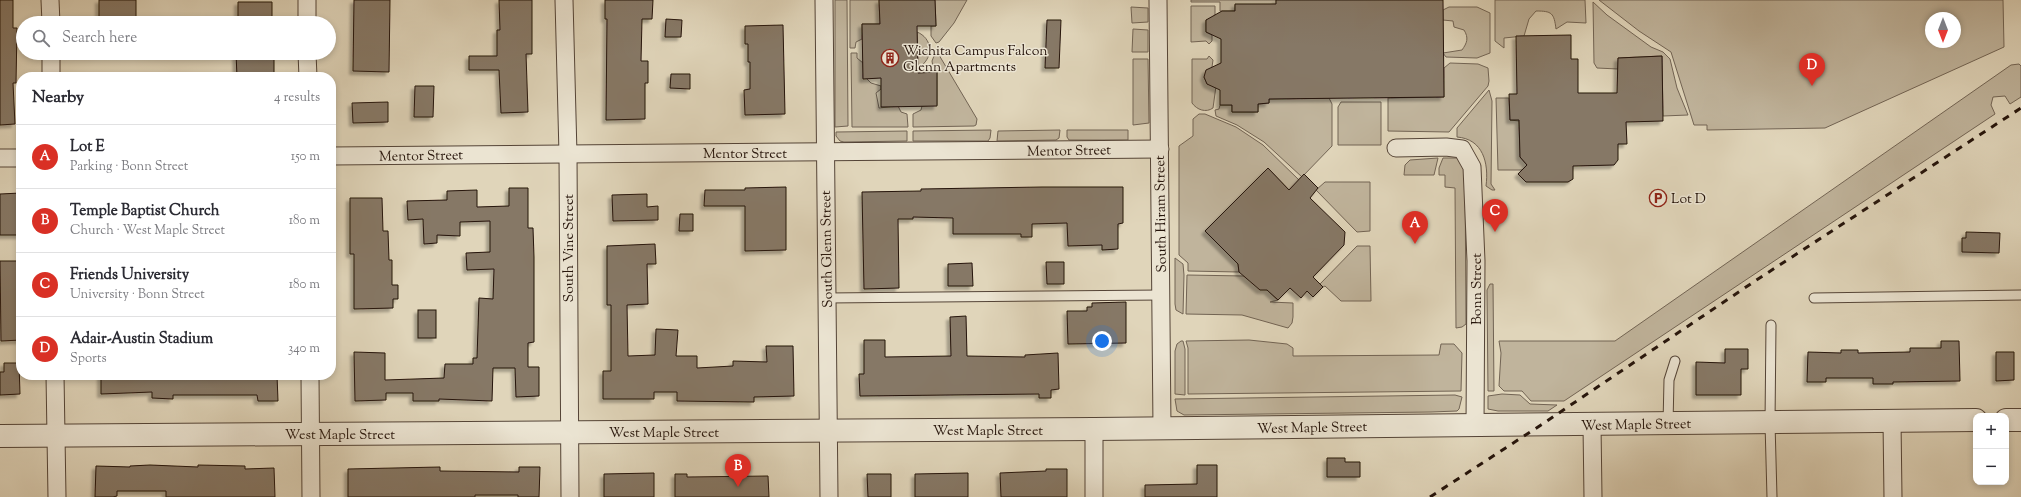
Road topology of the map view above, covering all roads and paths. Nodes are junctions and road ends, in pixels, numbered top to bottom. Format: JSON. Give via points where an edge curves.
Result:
{"nodes":[{"id":1,"x":50,"y":0,"type":"edge"},
{"id":2,"x":307,"y":0,"type":"edge"},
{"id":3,"x":564,"y":0,"type":"edge"},
{"id":4,"x":824,"y":0,"type":"edge"},
{"id":5,"x":1158,"y":0,"type":"edge"},
{"id":6,"x":50,"y":16,"type":"edge"},
{"id":7,"x":307,"y":16,"type":"edge"},
{"id":8,"x":51,"y":60,"type":"edge"},
{"id":9,"x":308,"y":60,"type":"edge"},
{"id":10,"x":51,"y":72,"type":"edge"},
{"id":11,"x":308,"y":72,"type":"edge"},
{"id":12,"x":1396,"y":148,"type":"dead end"},
{"id":13,"x":1160,"y":149,"type":"junction"},
{"id":14,"x":825,"y":152,"type":"junction"},
{"id":15,"x":568,"y":154,"type":"junction"},
{"id":16,"x":336,"y":156,"type":"edge"},
{"id":17,"x":0,"y":158,"type":"edge"},
{"id":18,"x":16,"y":158,"type":"edge"},
{"id":19,"x":1161,"y":295,"type":"junction"},
{"id":20,"x":2021,"y":295,"type":"edge"},
{"id":21,"x":827,"y":298,"type":"junction"},
{"id":22,"x":1814,"y":298,"type":"dead end"},
{"id":23,"x":1771,"y":325,"type":"dead end"},
{"id":24,"x":1675,"y":361,"type":"dead end"},
{"id":25,"x":55,"y":380,"type":"edge"},
{"id":26,"x":310,"y":380,"type":"edge"},
{"id":27,"x":1973,"y":420,"type":"edge"},
{"id":28,"x":2009,"y":420,"type":"edge"},
{"id":29,"x":2021,"y":420,"type":"edge"},
{"id":30,"x":1892,"y":421,"type":"junction"},
{"id":31,"x":1770,"y":422,"type":"junction"},
{"id":32,"x":1592,"y":424,"type":"junction"},
{"id":33,"x":1668,"y":424,"type":"junction"},
{"id":34,"x":1475,"y":426,"type":"junction"},
{"id":35,"x":1162,"y":428,"type":"junction"},
{"id":36,"x":1094,"y":429,"type":"junction"},
{"id":37,"x":829,"y":431,"type":"junction"},
{"id":38,"x":570,"y":433,"type":"junction"},
{"id":39,"x":310,"y":434,"type":"junction"},
{"id":40,"x":56,"y":435,"type":"junction"},
{"id":41,"x":0,"y":436,"type":"edge"},
{"id":42,"x":57,"y":497,"type":"edge"},
{"id":43,"x":311,"y":497,"type":"edge"},
{"id":44,"x":570,"y":497,"type":"edge"},
{"id":45,"x":829,"y":497,"type":"edge"},
{"id":46,"x":1094,"y":497,"type":"edge"},
{"id":47,"x":1593,"y":497,"type":"edge"},
{"id":48,"x":1772,"y":497,"type":"edge"},
{"id":49,"x":1893,"y":497,"type":"edge"}],
"edges":[{"from":1,"to":6,"type":"street"},
{"from":2,"to":7,"type":"street"},
{"from":3,"to":15,"type":"street","name":"South Vine Street"},
{"from":4,"to":14,"type":"street","name":"South Glenn Street"},
{"from":5,"to":13,"type":"street","name":"South Hiram Street"},
{"from":8,"to":10,"type":"street"},
{"from":9,"to":11,"type":"street"},
{"from":12,"to":34,"type":"street","name":"Bonn Street","via":[[1462,149],[1472,166],[1476,260]]},
{"from":13,"to":14,"type":"street","name":"Mentor Street"},
{"from":13,"to":19,"type":"street","name":"South Hiram Street"},
{"from":14,"to":15,"type":"street","name":"Mentor Street"},
{"from":14,"to":21,"type":"street","name":"South Glenn Street"},
{"from":15,"to":16,"type":"street","name":"Mentor Street"},
{"from":15,"to":38,"type":"street","name":"South Vine Street"},
{"from":17,"to":18,"type":"street"},
{"from":19,"to":21,"type":"lane"},
{"from":19,"to":35,"type":"street","name":"South Hiram Street"},
{"from":20,"to":22,"type":"lane"},
{"from":21,"to":37,"type":"street","name":"South Glenn Street"},
{"from":23,"to":31,"type":"lane"},
{"from":24,"to":33,"type":"lane","via":[[1669,380]]},
{"from":25,"to":40,"type":"street"},
{"from":26,"to":39,"type":"street"},
{"from":27,"to":30,"type":"street","name":"West Maple Street"},
{"from":28,"to":29,"type":"street"},
{"from":30,"to":31,"type":"street","name":"West Maple Street"},
{"from":30,"to":49,"type":"street"},
{"from":31,"to":33,"type":"street","name":"West Maple Street"},
{"from":31,"to":48,"type":"lane"},
{"from":32,"to":33,"type":"street","name":"West Maple Street"},
{"from":32,"to":34,"type":"street","name":"West Maple Street"},
{"from":32,"to":47,"type":"street"},
{"from":34,"to":35,"type":"street","name":"West Maple Street"},
{"from":35,"to":36,"type":"street","name":"West Maple Street"},
{"from":36,"to":37,"type":"street","name":"West Maple Street"},
{"from":36,"to":46,"type":"street"},
{"from":37,"to":38,"type":"street","name":"West Maple Street"},
{"from":37,"to":45,"type":"street","name":"South Glenn Street"},
{"from":38,"to":39,"type":"street","name":"West Maple Street"},
{"from":38,"to":44,"type":"street","name":"South Vine Street"},
{"from":39,"to":40,"type":"street","name":"West Maple Street"},
{"from":39,"to":43,"type":"street"},
{"from":40,"to":41,"type":"street","name":"West Maple Street"},
{"from":40,"to":42,"type":"street"}]}
